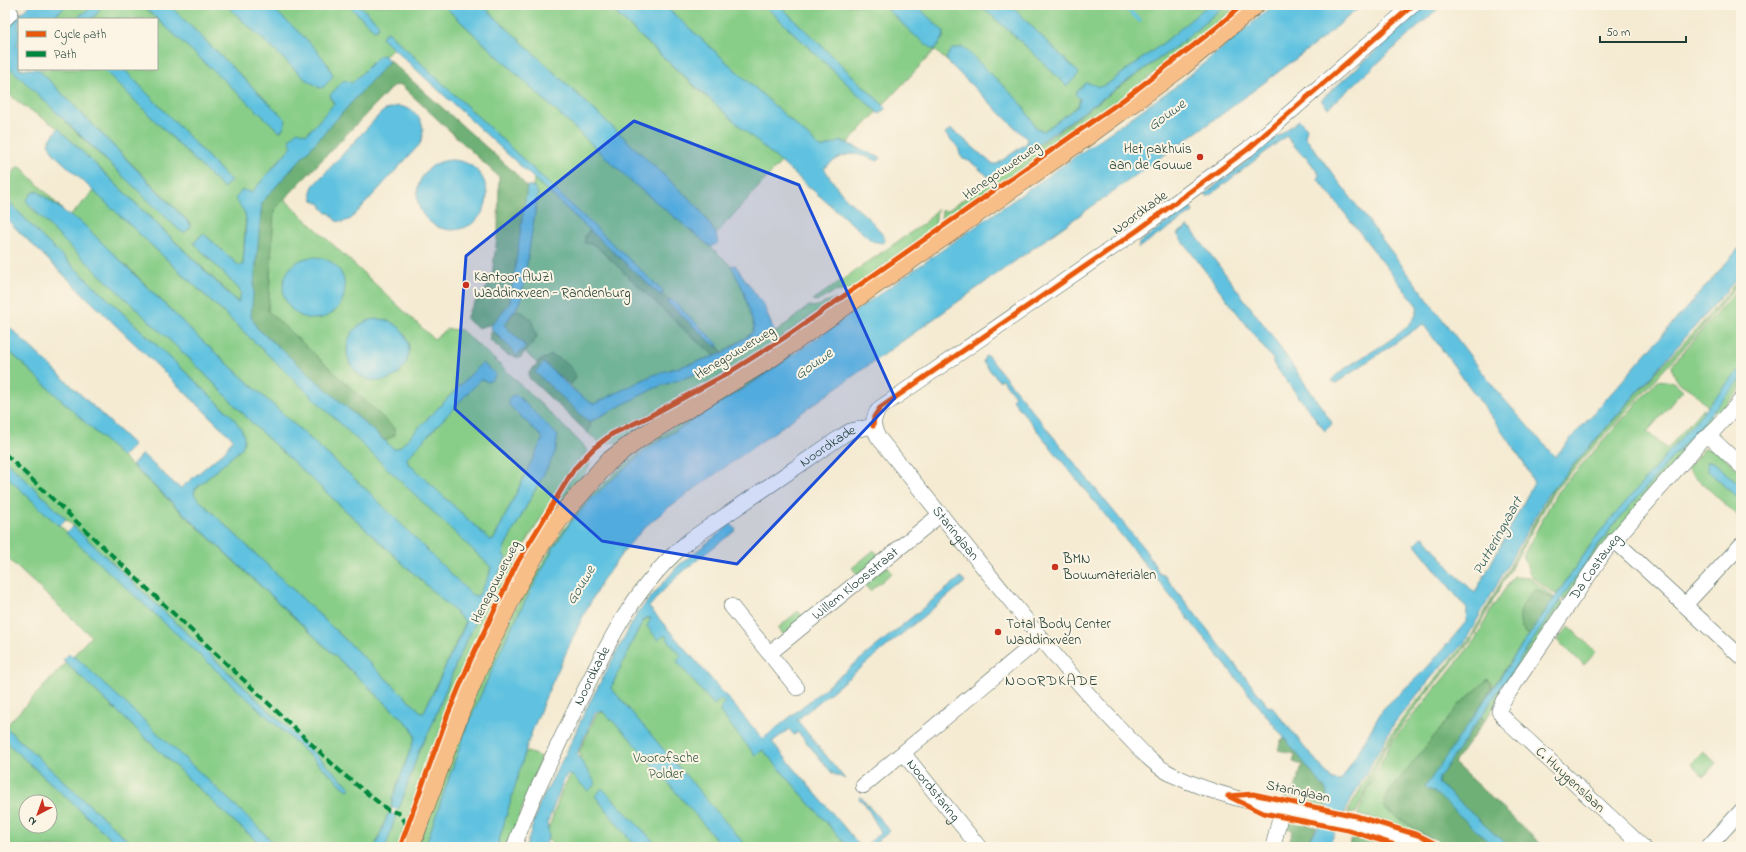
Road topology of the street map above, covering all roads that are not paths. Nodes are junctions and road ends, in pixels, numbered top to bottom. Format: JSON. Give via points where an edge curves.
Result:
{"nodes":[{"id":1,"x":1255,"y":5,"type":"edge"},
{"id":2,"x":1413,"y":5,"type":"edge"},
{"id":3,"x":1741,"y":400,"type":"edge"},
{"id":4,"x":873,"y":426,"type":"junction"},
{"id":5,"x":1709,"y":436,"type":"junction"},
{"id":6,"x":1741,"y":466,"type":"edge"},
{"id":7,"x":940,"y":514,"type":"junction"},
{"id":8,"x":1614,"y":540,"type":"junction"},
{"id":9,"x":1741,"y":545,"type":"edge"},
{"id":10,"x":1685,"y":605,"type":"junction"},
{"id":11,"x":731,"y":606,"type":"dead end"},
{"id":12,"x":1041,"y":638,"type":"junction"},
{"id":13,"x":770,"y":653,"type":"junction"},
{"id":14,"x":1741,"y":657,"type":"edge"},
{"id":15,"x":797,"y":688,"type":"dead end"},
{"id":16,"x":1499,"y":711,"type":"joint"},
{"id":17,"x":903,"y":753,"type":"junction"},
{"id":18,"x":862,"y":786,"type":"dead end"},
{"id":19,"x":1282,"y":808,"type":"junction"},
{"id":20,"x":1741,"y":812,"type":"edge"},
{"id":21,"x":410,"y":847,"type":"edge"},
{"id":22,"x":514,"y":847,"type":"edge"},
{"id":23,"x":979,"y":847,"type":"edge"},
{"id":24,"x":1273,"y":847,"type":"edge"},
{"id":25,"x":1422,"y":847,"type":"edge"},
{"id":26,"x":1642,"y":847,"type":"edge"},
{"id":27,"x":1708,"y":847,"type":"edge"}],
"edges":[{"from":1,"to":21,"type":"main road","name":"Henegouwerweg","via":[[1181,67],[1081,140],[769,359],[641,437],[608,462],[542,542],[518,584],[461,709]]},
{"from":2,"to":4,"type":"street","name":"Noordkade","via":[[1248,149],[1138,230],[880,408],[874,417]]},
{"from":3,"to":5,"type":"street","name":"Da Costaweg"},
{"from":4,"to":7,"type":"street","name":"Staringlaan","via":[[878,437]]},
{"from":4,"to":22,"type":"street","name":"Noordkade","via":[[850,431],[842,436],[691,539],[653,574],[621,619],[607,646],[544,774]]},
{"from":5,"to":6,"type":"street"},
{"from":5,"to":8,"type":"street","name":"Da Costaweg","via":[[1702,440]]},
{"from":7,"to":12,"type":"street","name":"Staringlaan"},
{"from":7,"to":13,"type":"street","name":"Willem Kloosstraat"},
{"from":8,"to":10,"type":"street"},
{"from":8,"to":16,"type":"street","name":"Da Costaweg","via":[[1503,701]]},
{"from":9,"to":10,"type":"street"},
{"from":10,"to":14,"type":"street"},
{"from":11,"to":13,"type":"street"},
{"from":12,"to":17,"type":"street"},
{"from":12,"to":19,"type":"street","name":"Staringlaan","via":[[1107,716],[1146,755],[1170,774],[1204,789]]},
{"from":13,"to":15,"type":"street"},
{"from":16,"to":26,"type":"street","name":"C. Huygenslaan"},
{"from":17,"to":18,"type":"street"},
{"from":17,"to":23,"type":"street","name":"Noordstaring"},
{"from":19,"to":24,"type":"street"},
{"from":19,"to":25,"type":"street","name":"Staringlaan","via":[[1343,821]]},
{"from":20,"to":27,"type":"street"}]}
